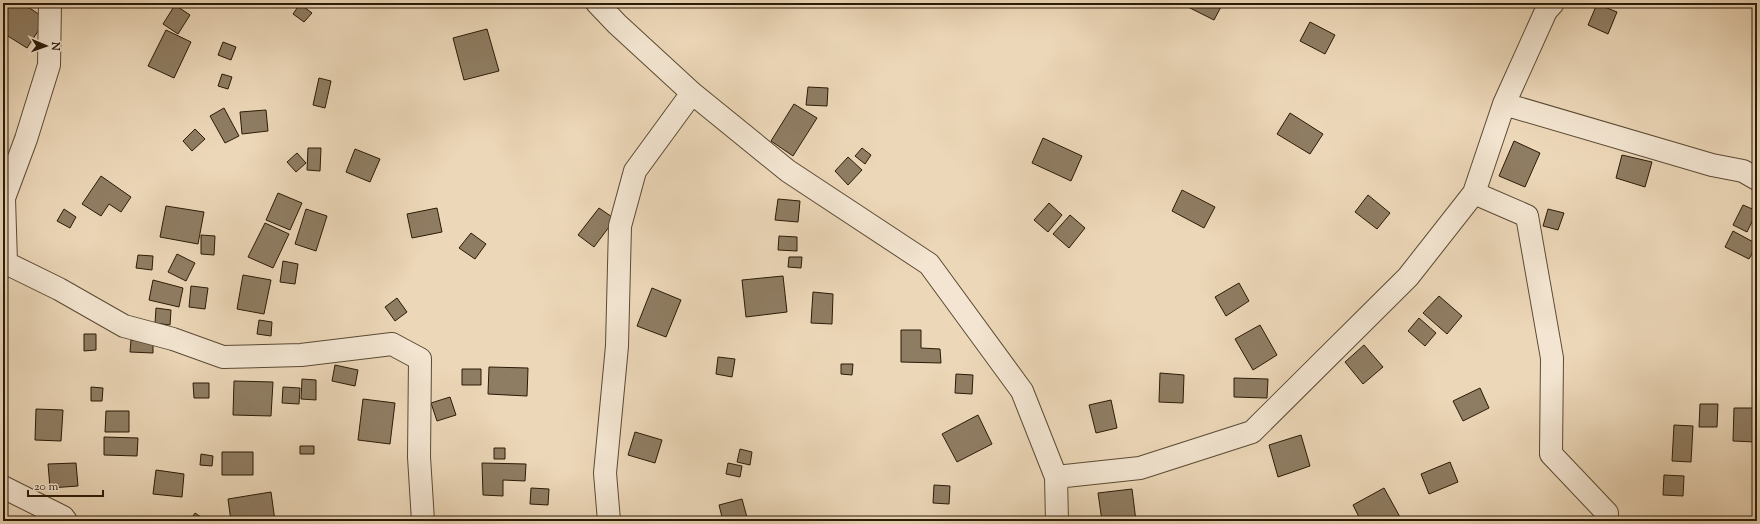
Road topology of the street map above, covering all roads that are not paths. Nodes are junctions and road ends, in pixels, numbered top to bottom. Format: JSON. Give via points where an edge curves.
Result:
{"nodes":[{"id":1,"x":50,"y":3,"type":"edge"},
{"id":2,"x":596,"y":3,"type":"edge"},
{"id":3,"x":1552,"y":3,"type":"edge"},
{"id":4,"x":692,"y":93,"type":"junction"},
{"id":5,"x":1504,"y":104,"type":"junction"},
{"id":6,"x":1757,"y":179,"type":"edge"},
{"id":7,"x":1474,"y":193,"type":"junction"},
{"id":8,"x":4,"y":265,"type":"edge"},
{"id":9,"x":1056,"y":477,"type":"junction"},
{"id":10,"x":3,"y":487,"type":"edge"},
{"id":11,"x":66,"y":521,"type":"edge"},
{"id":12,"x":423,"y":521,"type":"edge"},
{"id":13,"x":610,"y":521,"type":"edge"},
{"id":14,"x":1057,"y":521,"type":"edge"},
{"id":15,"x":1607,"y":521,"type":"edge"}],
"edges":[{"from":1,"to":8,"type":"street","via":[[49,65],[4,198]]},
{"from":2,"to":4,"type":"street"},
{"from":3,"to":5,"type":"street"},
{"from":4,"to":9,"type":"street","via":[[788,171],[929,264],[1022,391]]},
{"from":4,"to":13,"type":"street","via":[[635,171],[620,226],[617,346],[605,473]]},
{"from":5,"to":6,"type":"street","via":[[1712,165],[1742,171]]},
{"from":5,"to":7,"type":"street"},
{"from":7,"to":9,"type":"street","via":[[1408,277],[1252,432],[1140,468]]},
{"from":7,"to":15,"type":"street","via":[[1527,216],[1552,358],[1551,454],[1607,513]]},
{"from":8,"to":12,"type":"street","via":[[59,289],[124,326],[173,339],[223,357],[301,355],[392,344],[420,359],[419,457]]},
{"from":9,"to":14,"type":"street"},
{"from":10,"to":11,"type":"street"}]}
